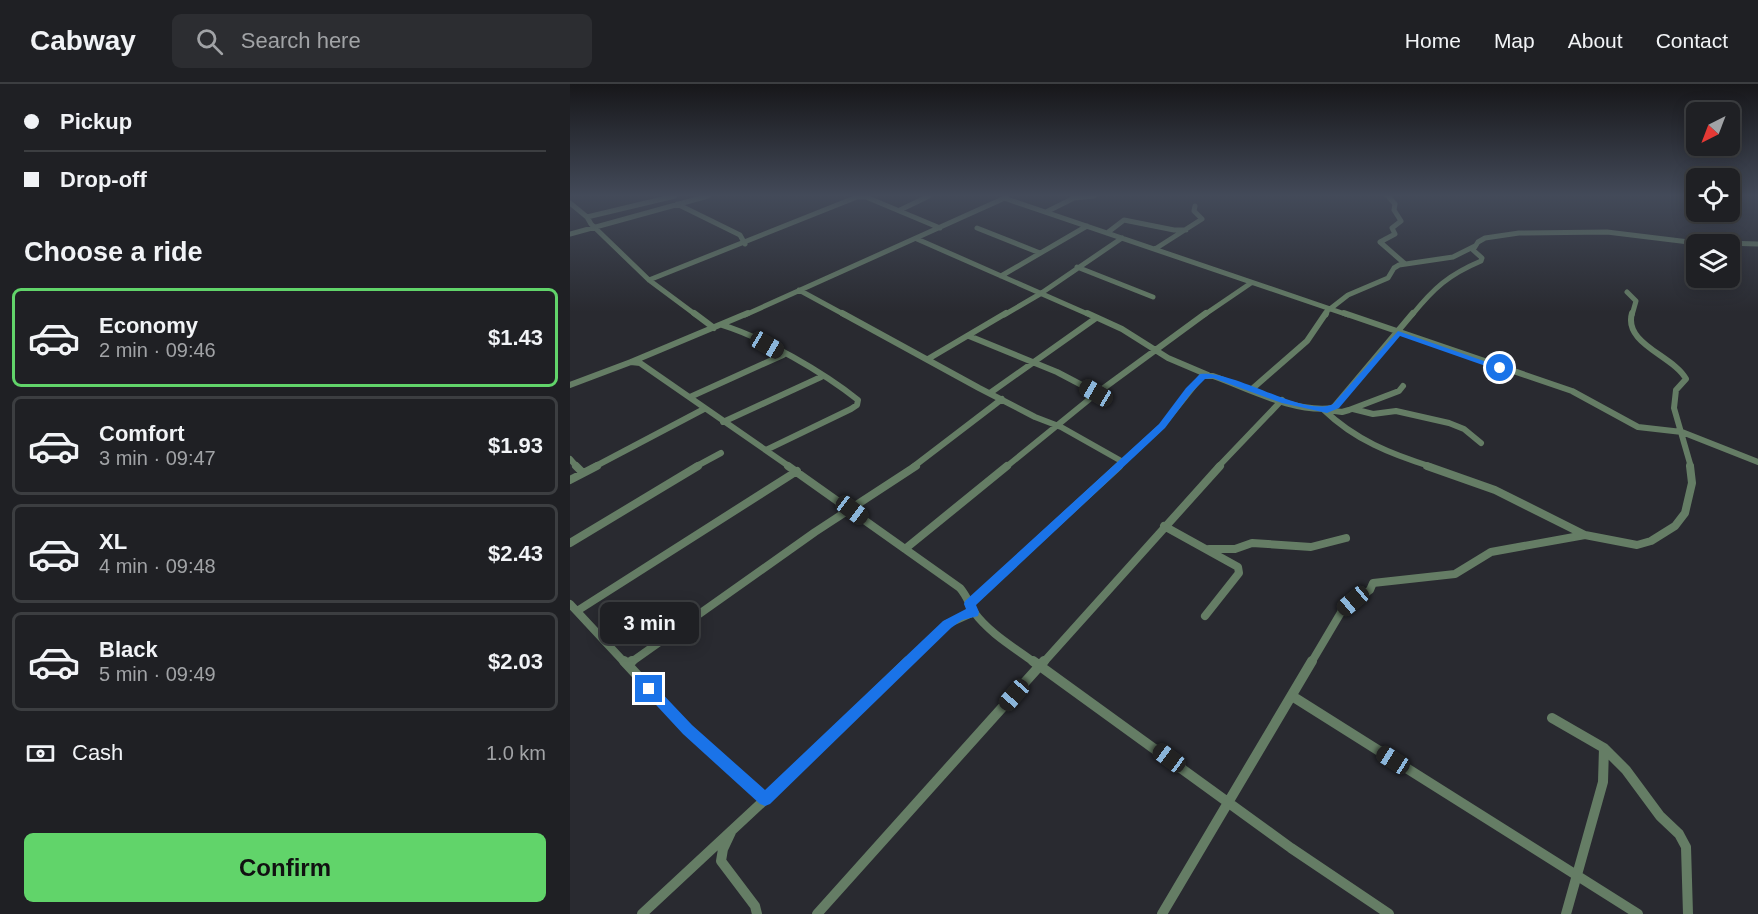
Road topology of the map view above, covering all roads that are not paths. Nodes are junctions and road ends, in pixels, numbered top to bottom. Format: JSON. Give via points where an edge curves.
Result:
{"nodes":[{"id":1,"x":602,"y":235,"type":"edge"},
{"id":2,"x":739,"y":235,"type":"edge"},
{"id":3,"x":765,"y":235,"type":"edge"},
{"id":4,"x":926,"y":235,"type":"edge"},
{"id":5,"x":994,"y":235,"type":"edge"},
{"id":6,"x":1072,"y":235,"type":"edge"},
{"id":7,"x":1112,"y":235,"type":"edge"},
{"id":8,"x":1178,"y":235,"type":"edge"},
{"id":9,"x":1394,"y":235,"type":"edge"},
{"id":10,"x":1501,"y":235,"type":"edge"},
{"id":11,"x":1629,"y":235,"type":"edge"},
{"id":12,"x":1122,"y":238,"type":"junction"},
{"id":13,"x":917,"y":239,"type":"junction"},
{"id":14,"x":745,"y":243,"type":"junction"},
{"id":15,"x":1758,"y":244,"type":"edge"},
{"id":16,"x":1475,"y":246,"type":"junction"},
{"id":17,"x":1155,"y":249,"type":"junction"},
{"id":18,"x":1040,"y":253,"type":"junction"},
{"id":19,"x":1404,"y":263,"type":"junction"},
{"id":20,"x":1077,"y":267,"type":"junction"},
{"id":21,"x":1001,"y":276,"type":"junction"},
{"id":22,"x":649,"y":280,"type":"junction"},
{"id":23,"x":1251,"y":283,"type":"junction"},
{"id":24,"x":800,"y":290,"type":"junction"},
{"id":25,"x":1627,"y":292,"type":"dead end"},
{"id":26,"x":1040,"y":294,"type":"junction"},
{"id":27,"x":1153,"y":297,"type":"dead end"},
{"id":28,"x":1329,"y":309,"type":"junction"},
{"id":29,"x":1096,"y":318,"type":"junction"},
{"id":30,"x":718,"y":327,"type":"junction"},
{"id":31,"x":1398,"y":333,"type":"junction"},
{"id":32,"x":969,"y":336,"type":"junction"},
{"id":33,"x":1155,"y":350,"type":"junction"},
{"id":34,"x":783,"y":355,"type":"junction"},
{"id":35,"x":928,"y":359,"type":"junction"},
{"id":36,"x":631,"y":362,"type":"junction"},
{"id":37,"x":1033,"y":363,"type":"junction"},
{"id":38,"x":1208,"y":375,"type":"junction"},
{"id":39,"x":821,"y":377,"type":"junction"},
{"id":40,"x":570,"y":385,"type":"edge"},
{"id":41,"x":1403,"y":386,"type":"dead end"},
{"id":42,"x":1252,"y":389,"type":"junction"},
{"id":43,"x":990,"y":393,"type":"junction"},
{"id":44,"x":1096,"y":393,"type":"junction"},
{"id":45,"x":690,"y":397,"type":"junction"},
{"id":46,"x":1002,"y":399,"type":"junction"},
{"id":47,"x":1282,"y":400,"type":"junction"},
{"id":48,"x":704,"y":409,"type":"junction"},
{"id":49,"x":1353,"y":409,"type":"junction"},
{"id":50,"x":1326,"y":410,"type":"junction"},
{"id":51,"x":723,"y":422,"type":"junction"},
{"id":52,"x":1056,"y":425,"type":"junction"},
{"id":53,"x":1682,"y":432,"type":"junction"},
{"id":54,"x":1481,"y":442,"type":"dead end"},
{"id":55,"x":766,"y":450,"type":"junction"},
{"id":56,"x":721,"y":453,"type":"dead end"},
{"id":57,"x":570,"y":459,"type":"edge"},
{"id":58,"x":1123,"y":462,"type":"junction"},
{"id":59,"x":1758,"y":462,"type":"edge"},
{"id":60,"x":797,"y":471,"type":"junction"},
{"id":61,"x":583,"y":473,"type":"junction"},
{"id":62,"x":570,"y":480,"type":"edge"},
{"id":63,"x":852,"y":510,"type":"junction"},
{"id":64,"x":1164,"y":526,"type":"junction"},
{"id":65,"x":1585,"y":535,"type":"junction"},
{"id":66,"x":1346,"y":538,"type":"dead end"},
{"id":67,"x":570,"y":543,"type":"edge"},
{"id":68,"x":904,"y":549,"type":"junction"},
{"id":69,"x":1208,"y":549,"type":"junction"},
{"id":70,"x":573,"y":607,"type":"edge"},
{"id":71,"x":972,"y":608,"type":"junction"},
{"id":72,"x":1205,"y":616,"type":"dead end"},
{"id":73,"x":628,"y":664,"type":"junction"},
{"id":74,"x":1040,"y":666,"type":"junction"},
{"id":75,"x":1292,"y":696,"type":"junction"},
{"id":76,"x":1552,"y":718,"type":"dead end"},
{"id":77,"x":1604,"y":748,"type":"junction"},
{"id":78,"x":765,"y":799,"type":"junction"},
{"id":79,"x":1229,"y":802,"type":"junction"},
{"id":80,"x":733,"y":828,"type":"junction"},
{"id":81,"x":1575,"y":876,"type":"junction"},
{"id":82,"x":642,"y":914,"type":"edge"},
{"id":83,"x":757,"y":914,"type":"edge"},
{"id":84,"x":817,"y":914,"type":"edge"},
{"id":85,"x":1161,"y":914,"type":"edge"},
{"id":86,"x":1388,"y":914,"type":"edge"},
{"id":87,"x":1566,"y":914,"type":"edge"},
{"id":88,"x":1638,"y":914,"type":"edge"},
{"id":89,"x":1688,"y":914,"type":"edge"}],
"edges":[{"from":1,"to":22,"type":"street"},
{"from":2,"to":14,"type":"street"},
{"from":3,"to":14,"type":"street"},
{"from":4,"to":13,"type":"street"},
{"from":5,"to":18,"type":"street"},
{"from":6,"to":18,"type":"street"},
{"from":7,"to":12,"type":"street"},
{"from":8,"to":17,"type":"street"},
{"from":9,"to":19,"type":"street","via":[[1380,242]]},
{"from":10,"to":16,"type":"street","via":[[1485,238]]},
{"from":11,"to":15,"type":"street"},
{"from":12,"to":17,"type":"street"},
{"from":12,"to":20,"type":"street"},
{"from":13,"to":21,"type":"street"},
{"from":13,"to":24,"type":"street"},
{"from":14,"to":22,"type":"street"},
{"from":16,"to":19,"type":"street","via":[[1453,257]]},
{"from":16,"to":31,"type":"street","via":[[1473,250],[1481,261],[1441,282]]},
{"from":17,"to":23,"type":"street"},
{"from":18,"to":21,"type":"street"},
{"from":19,"to":28,"type":"street","via":[[1394,268],[1388,278]]},
{"from":20,"to":26,"type":"street"},
{"from":20,"to":27,"type":"street"},
{"from":21,"to":26,"type":"street"},
{"from":22,"to":30,"type":"street"},
{"from":23,"to":28,"type":"street"},
{"from":23,"to":33,"type":"street"},
{"from":24,"to":30,"type":"street"},
{"from":24,"to":35,"type":"street"},
{"from":25,"to":53,"type":"street","via":[[1636,301],[1630,323],[1635,338],[1679,368],[1686,379],[1676,390],[1674,408]]},
{"from":26,"to":29,"type":"street"},
{"from":26,"to":32,"type":"street"},
{"from":28,"to":31,"type":"street"},
{"from":28,"to":42,"type":"street","via":[[1303,346]]},
{"from":29,"to":33,"type":"street"},
{"from":29,"to":37,"type":"street"},
{"from":30,"to":34,"type":"street","via":[[741,331]]},
{"from":30,"to":36,"type":"street"},
{"from":31,"to":50,"type":"street","via":[[1336,406]]},
{"from":31,"to":53,"type":"street","via":[[1572,391],[1638,427]]},
{"from":32,"to":35,"type":"street"},
{"from":32,"to":37,"type":"street"},
{"from":33,"to":38,"type":"street"},
{"from":33,"to":44,"type":"street"},
{"from":34,"to":39,"type":"street"},
{"from":34,"to":45,"type":"street"},
{"from":35,"to":43,"type":"street"},
{"from":36,"to":40,"type":"street"},
{"from":36,"to":45,"type":"street","via":[[640,363]]},
{"from":37,"to":43,"type":"street"},
{"from":37,"to":44,"type":"street"},
{"from":38,"to":42,"type":"street"},
{"from":38,"to":58,"type":"street","via":[[1199,379],[1162,426]]},
{"from":39,"to":51,"type":"street"},
{"from":39,"to":55,"type":"street","via":[[855,397],[857,405]]},
{"from":41,"to":49,"type":"street"},
{"from":42,"to":47,"type":"street"},
{"from":43,"to":46,"type":"street"},
{"from":44,"to":52,"type":"street"},
{"from":45,"to":48,"type":"street"},
{"from":46,"to":52,"type":"street"},
{"from":46,"to":63,"type":"street"},
{"from":47,"to":50,"type":"street"},
{"from":47,"to":64,"type":"street"},
{"from":48,"to":51,"type":"street"},
{"from":48,"to":61,"type":"street"},
{"from":49,"to":50,"type":"street"},
{"from":49,"to":54,"type":"street","via":[[1372,414],[1396,411],[1449,423]]},
{"from":50,"to":65,"type":"street","via":[[1340,426],[1392,454],[1464,478]]},
{"from":51,"to":55,"type":"street"},
{"from":52,"to":58,"type":"street"},
{"from":52,"to":68,"type":"street"},
{"from":53,"to":59,"type":"street"},
{"from":53,"to":65,"type":"street","via":[[1692,483],[1685,513],[1675,526],[1637,545]]},
{"from":55,"to":60,"type":"street"},
{"from":56,"to":67,"type":"street"},
{"from":57,"to":61,"type":"street"},
{"from":58,"to":71,"type":"street"},
{"from":60,"to":63,"type":"street"},
{"from":60,"to":70,"type":"street"},
{"from":61,"to":62,"type":"street"},
{"from":63,"to":68,"type":"street"},
{"from":63,"to":73,"type":"street"},
{"from":64,"to":69,"type":"street"},
{"from":64,"to":74,"type":"street"},
{"from":65,"to":75,"type":"street","via":[[1491,552],[1455,574],[1373,583],[1370,590],[1343,609]]},
{"from":66,"to":69,"type":"street","via":[[1311,547],[1252,543],[1235,549]]},
{"from":68,"to":71,"type":"street","via":[[960,588]]},
{"from":69,"to":72,"type":"street","via":[[1233,563],[1239,573]]},
{"from":70,"to":73,"type":"street"},
{"from":71,"to":74,"type":"street","via":[[997,635]]},
{"from":71,"to":78,"type":"street","via":[[947,624]]},
{"from":73,"to":78,"type":"street","via":[[688,730]]},
{"from":74,"to":79,"type":"street"},
{"from":74,"to":84,"type":"street"},
{"from":75,"to":79,"type":"street"},
{"from":75,"to":81,"type":"street"},
{"from":76,"to":77,"type":"street"},
{"from":77,"to":81,"type":"street","via":[[1603,782]]},
{"from":77,"to":89,"type":"street","via":[[1686,847]]},
{"from":78,"to":80,"type":"street"},
{"from":79,"to":85,"type":"street"},
{"from":79,"to":86,"type":"street"},
{"from":80,"to":82,"type":"street"},
{"from":80,"to":83,"type":"street","via":[[721,861]]},
{"from":81,"to":87,"type":"street"},
{"from":81,"to":88,"type":"street"}]}
